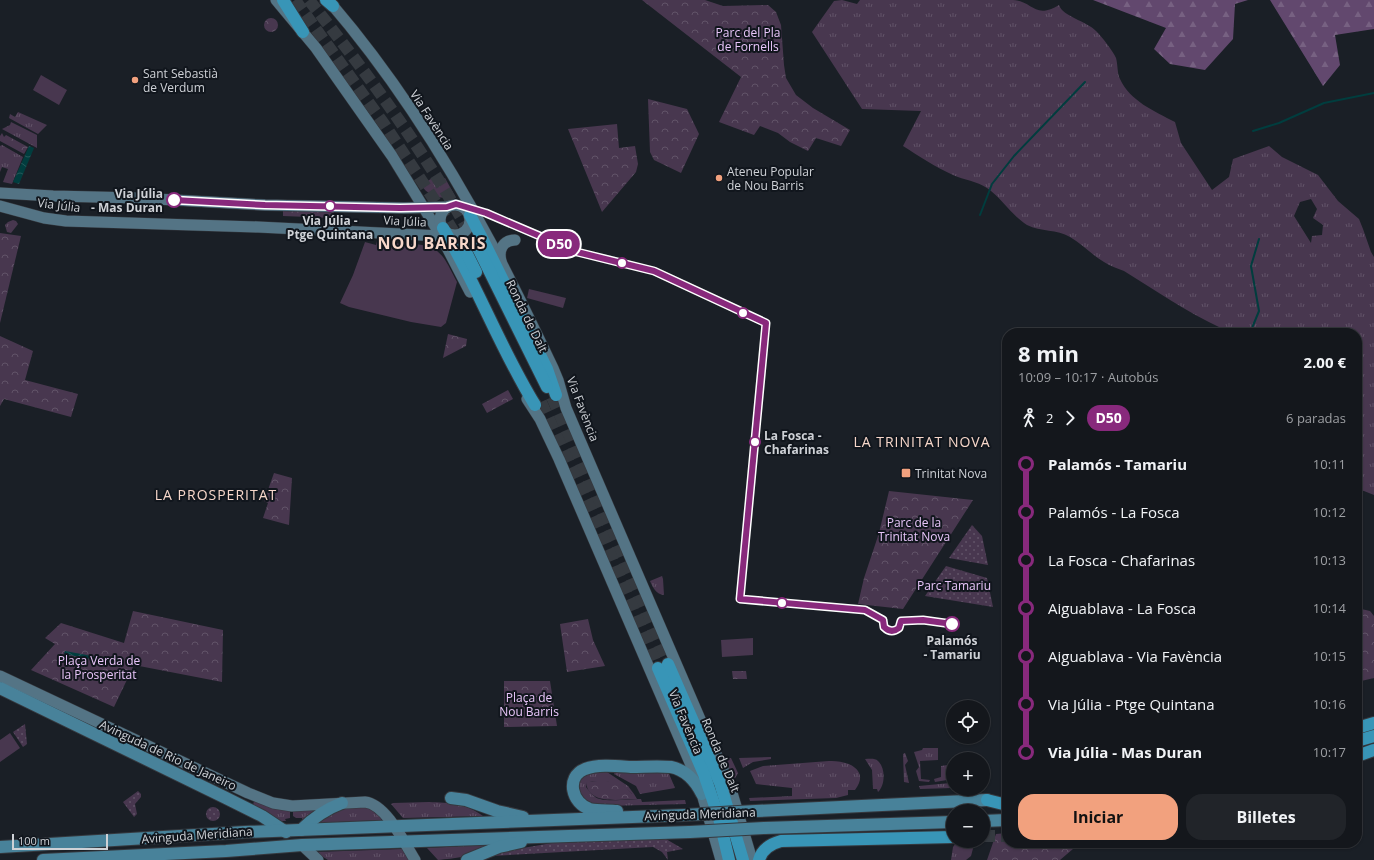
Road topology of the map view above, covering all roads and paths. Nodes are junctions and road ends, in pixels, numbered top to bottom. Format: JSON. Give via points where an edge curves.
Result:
{"nodes":[{"id":1,"x":276,"y":0,"type":"edge"},
{"id":2,"x":283,"y":0,"type":"edge"},
{"id":3,"x":329,"y":2,"type":"edge"},
{"id":4,"x":303,"y":32,"type":"junction"},
{"id":5,"x":412,"y":187,"type":"junction"},
{"id":6,"x":0,"y":193,"type":"edge"},
{"id":7,"x":0,"y":206,"type":"edge"},
{"id":8,"x":447,"y":207,"type":"junction"},
{"id":9,"x":404,"y":208,"type":"junction"},
{"id":10,"x":426,"y":210,"type":"junction"},
{"id":11,"x":470,"y":215,"type":"junction"},
{"id":12,"x":445,"y":232,"type":"junction"},
{"id":13,"x":515,"y":240,"type":"dead end"},
{"id":14,"x":472,"y":249,"type":"tunnel mouth"},
{"id":15,"x":501,"y":262,"type":"junction"},
{"id":16,"x":546,"y":400,"type":"junction"},
{"id":17,"x":0,"y":676,"type":"edge"},
{"id":18,"x":0,"y":688,"type":"edge"},
{"id":19,"x":1374,"y":723,"type":"edge"},
{"id":20,"x":1362,"y":727,"type":"edge"},
{"id":21,"x":1374,"y":736,"type":"edge"},
{"id":22,"x":1362,"y":740,"type":"edge"},
{"id":23,"x":1362,"y":749,"type":"edge"},
{"id":24,"x":1373,"y":749,"type":"edge"},
{"id":25,"x":1362,"y":754,"type":"edge"},
{"id":26,"x":702,"y":794,"type":"junction"},
{"id":27,"x":451,"y":798,"type":"dead end"},
{"id":28,"x":1002,"y":798,"type":"edge"},
{"id":29,"x":987,"y":800,"type":"junction"},
{"id":30,"x":342,"y":803,"type":"junction"},
{"id":31,"x":1002,"y":804,"type":"edge"},
{"id":32,"x":670,"y":815,"type":"junction"},
{"id":33,"x":541,"y":820,"type":"junction"},
{"id":34,"x":1002,"y":820,"type":"edge"},
{"id":35,"x":990,"y":821,"type":"edge"},
{"id":36,"x":946,"y":822,"type":"edge"},
{"id":37,"x":394,"y":826,"type":"junction"},
{"id":38,"x":284,"y":830,"type":"junction"},
{"id":39,"x":301,"y":830,"type":"junction"},
{"id":40,"x":546,"y":836,"type":"junction"},
{"id":41,"x":946,"y":837,"type":"edge"},
{"id":42,"x":404,"y":842,"type":"junction"},
{"id":43,"x":302,"y":845,"type":"junction"},
{"id":44,"x":0,"y":847,"type":"edge"},
{"id":45,"x":486,"y":852,"type":"junction"},
{"id":46,"x":122,"y":856,"type":"junction"},
{"id":47,"x":43,"y":860,"type":"edge"},
{"id":48,"x":136,"y":860,"type":"edge"},
{"id":49,"x":318,"y":860,"type":"edge"},
{"id":50,"x":415,"y":860,"type":"edge"},
{"id":51,"x":467,"y":860,"type":"edge"},
{"id":52,"x":474,"y":860,"type":"edge"},
{"id":53,"x":721,"y":860,"type":"edge"},
{"id":54,"x":730,"y":860,"type":"edge"},
{"id":55,"x":743,"y":860,"type":"edge"},
{"id":56,"x":752,"y":860,"type":"edge"},
{"id":57,"x":759,"y":860,"type":"edge"}],
"edges":[{"from":1,"to":4,"type":"street","name":"Via Favència"},
{"from":2,"to":4,"type":"highway"},
{"from":3,"to":15,"type":"street","name":"Via Favència","via":[[371,53],[415,114]]},
{"from":4,"to":5,"type":"street","name":"Via Favència"},
{"from":5,"to":9,"type":"street","via":[[413,200]]},
{"from":5,"to":10,"type":"street","name":"Via Favència"},
{"from":6,"to":9,"type":"street","name":"Via Júlia","via":[[265,205]]},
{"from":7,"to":12,"type":"street","name":"Via Júlia","via":[[60,221]]},
{"from":8,"to":10,"type":"street","name":"Via Júlia"},
{"from":8,"to":11,"type":"street","via":[[461,205]]},
{"from":8,"to":12,"type":"street","via":[[440,217]]},
{"from":9,"to":10,"type":"street","name":"Via Júlia"},
{"from":10,"to":12,"type":"street","name":"Via Favència"},
{"from":11,"to":12,"type":"street","via":[[470,224],[464,232],[456,235]]},
{"from":11,"to":16,"type":"highway","via":[[547,369]]},
{"from":12,"to":16,"type":"highway","via":[[521,381]]},
{"from":12,"to":26,"type":"street","name":"Via Favència","via":[[504,361],[540,419],[560,459]]},
{"from":13,"to":15,"type":"street","via":[[503,245]]},
{"from":14,"to":16,"type":"highway","name":"Ronda de Dalt"},
{"from":15,"to":56,"type":"street","name":"Via Favència","via":[[553,368],[566,408],[725,773]]},
{"from":17,"to":30,"type":"street","name":"Avinguda de Rio de Janeiro","via":[[261,799],[292,806]]},
{"from":18,"to":38,"type":"main road","name":"Avinguda de Rio de Janeiro","via":[[226,798]]},
{"from":19,"to":20,"type":"highway"},
{"from":21,"to":22,"type":"highway"},
{"from":23,"to":24,"type":"highway"},
{"from":24,"to":25,"type":"highway"},
{"from":26,"to":32,"type":"main road","via":[[687,774],[671,767],[600,766],[583,770],[574,780],[576,799],[590,809]]},
{"from":26,"to":53,"type":"street","name":"Via Favència"},
{"from":27,"to":33,"type":"main road"},
{"from":28,"to":29,"type":"highway","name":"Avinguda Meridiana"},
{"from":29,"to":31,"type":"highway"},
{"from":29,"to":32,"type":"main road","name":"Avinguda Meridiana","bridge":true},
{"from":30,"to":37,"type":"street","name":"Avinguda de Rio de Janeiro","via":[[373,804]]},
{"from":30,"to":39,"type":"main road","via":[[314,817]]},
{"from":32,"to":33,"type":"main road","name":"Avinguda Meridiana"},
{"from":33,"to":37,"type":"main road","name":"Avinguda Meridiana"},
{"from":34,"to":35,"type":"main road"},
{"from":36,"to":40,"type":"main road","name":"Avinguda Meridiana","bridge":true},
{"from":37,"to":39,"type":"main road","name":"Avinguda Meridiana"},
{"from":37,"to":42,"type":"street"},
{"from":38,"to":39,"type":"main road","name":"Avinguda Meridiana"},
{"from":38,"to":43,"type":"main road","name":"Avinguda de Rio de Janeiro"},
{"from":38,"to":44,"type":"main road","name":"Avinguda Meridiana"},
{"from":40,"to":42,"type":"main road","name":"Avinguda Meridiana"},
{"from":40,"to":45,"type":"main road"},
{"from":41,"to":57,"type":"highway","via":[[781,841],[766,848]]},
{"from":42,"to":43,"type":"main road","name":"Avinguda Meridiana"},
{"from":42,"to":50,"type":"street"},
{"from":43,"to":46,"type":"main road","name":"Avinguda Meridiana"},
{"from":43,"to":49,"type":"street"},
{"from":45,"to":51,"type":"main road"},
{"from":45,"to":52,"type":"main road"},
{"from":46,"to":47,"type":"main road","name":"Avinguda Meridiana"},
{"from":46,"to":48,"type":"main road"},
{"from":54,"to":55,"type":"highway","name":"Ronda de Dalt","via":[[706,780],[663,666],[714,769]]}]}
